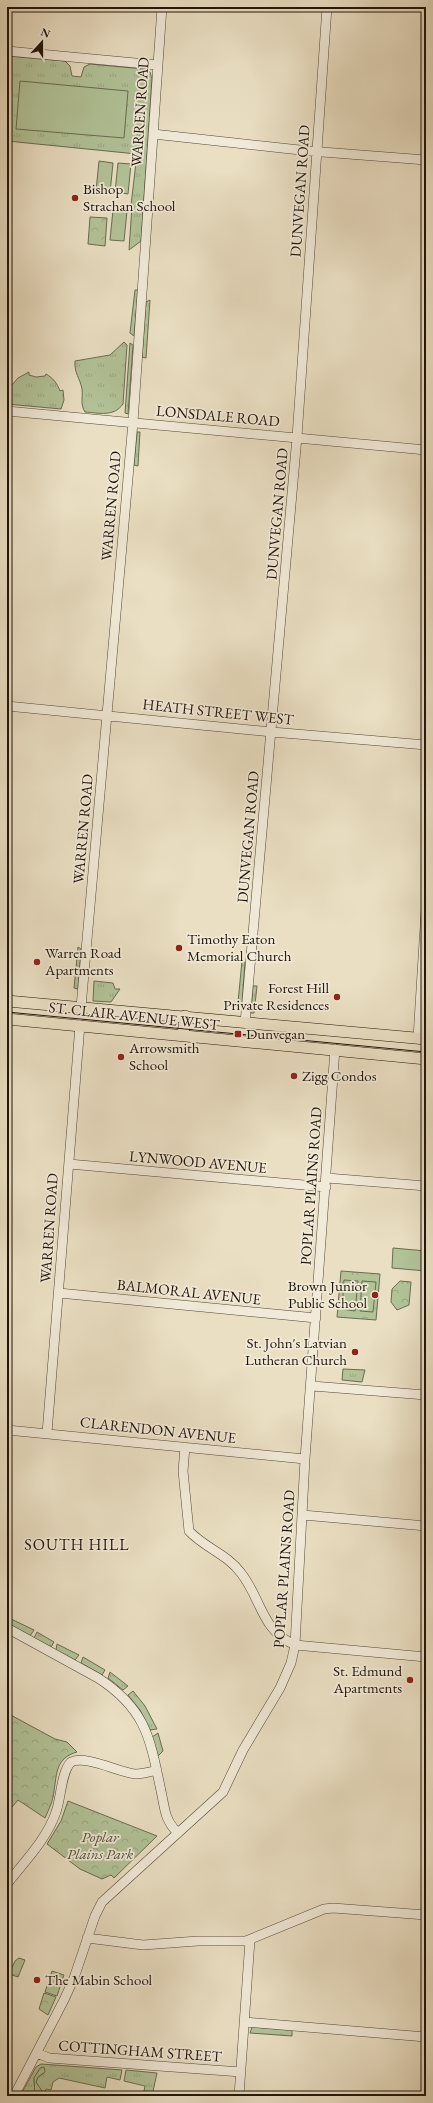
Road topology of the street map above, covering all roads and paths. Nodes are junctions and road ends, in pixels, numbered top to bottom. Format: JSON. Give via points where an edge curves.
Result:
{"nodes":[{"id":1,"x":162,"y":7,"type":"edge"},
{"id":2,"x":327,"y":7,"type":"edge"},
{"id":3,"x":7,"y":51,"type":"edge"},
{"id":4,"x":157,"y":65,"type":"junction"},
{"id":5,"x":153,"y":134,"type":"junction"},
{"id":6,"x":317,"y":152,"type":"junction"},
{"id":7,"x":426,"y":160,"type":"edge"},
{"id":8,"x":7,"y":411,"type":"edge"},
{"id":9,"x":133,"y":422,"type":"junction"},
{"id":10,"x":297,"y":437,"type":"junction"},
{"id":11,"x":426,"y":450,"type":"edge"},
{"id":12,"x":7,"y":706,"type":"edge"},
{"id":13,"x":107,"y":715,"type":"junction"},
{"id":14,"x":272,"y":732,"type":"junction"},
{"id":15,"x":426,"y":745,"type":"edge"},
{"id":16,"x":426,"y":910,"type":"edge"},
{"id":17,"x":7,"y":1001,"type":"edge"},
{"id":18,"x":81,"y":1007,"type":"junction"},
{"id":19,"x":185,"y":1016,"type":"junction"},
{"id":20,"x":7,"y":1019,"type":"edge"},
{"id":21,"x":245,"y":1023,"type":"junction"},
{"id":22,"x":80,"y":1026,"type":"junction"},
{"id":23,"x":182,"y":1036,"type":"junction"},
{"id":24,"x":422,"y":1039,"type":"edge"},
{"id":25,"x":335,"y":1050,"type":"junction"},
{"id":26,"x":426,"y":1059,"type":"edge"},
{"id":27,"x":68,"y":1164,"type":"junction"},
{"id":28,"x":326,"y":1182,"type":"junction"},
{"id":29,"x":426,"y":1186,"type":"edge"},
{"id":30,"x":58,"y":1293,"type":"junction"},
{"id":31,"x":316,"y":1318,"type":"junction"},
{"id":32,"x":312,"y":1386,"type":"junction"},
{"id":33,"x":426,"y":1395,"type":"edge"},
{"id":34,"x":7,"y":1430,"type":"edge"},
{"id":35,"x":47,"y":1433,"type":"junction"},
{"id":36,"x":185,"y":1447,"type":"junction"},
{"id":37,"x":305,"y":1459,"type":"junction"},
{"id":38,"x":303,"y":1515,"type":"junction"},
{"id":39,"x":426,"y":1526,"type":"edge"},
{"id":40,"x":7,"y":1628,"type":"edge"},
{"id":41,"x":295,"y":1645,"type":"junction"},
{"id":42,"x":426,"y":1657,"type":"edge"},
{"id":43,"x":156,"y":1770,"type":"junction"},
{"id":44,"x":177,"y":1832,"type":"junction"},
{"id":45,"x":7,"y":1884,"type":"edge"},
{"id":46,"x":426,"y":1915,"type":"edge"},
{"id":47,"x":87,"y":1938,"type":"junction"},
{"id":48,"x":250,"y":1940,"type":"junction"},
{"id":49,"x":245,"y":2022,"type":"junction"},
{"id":50,"x":426,"y":2037,"type":"edge"},
{"id":51,"x":37,"y":2053,"type":"junction"},
{"id":52,"x":241,"y":2072,"type":"junction"},
{"id":53,"x":14,"y":2096,"type":"edge"},
{"id":54,"x":239,"y":2096,"type":"edge"}],
"edges":[{"from":1,"to":4,"type":"street","name":"WARREN ROAD"},
{"from":2,"to":6,"type":"street","name":"DUNVEGAN ROAD"},
{"from":3,"to":4,"type":"street"},
{"from":4,"to":5,"type":"street","name":"WARREN ROAD"},
{"from":5,"to":6,"type":"street"},
{"from":5,"to":9,"type":"street","name":"WARREN ROAD"},
{"from":6,"to":7,"type":"street"},
{"from":6,"to":10,"type":"street","name":"DUNVEGAN ROAD"},
{"from":8,"to":9,"type":"street","name":"LONSDALE ROAD"},
{"from":9,"to":10,"type":"street","name":"LONSDALE ROAD"},
{"from":9,"to":13,"type":"street","name":"WARREN ROAD"},
{"from":10,"to":11,"type":"street","name":"LONSDALE ROAD"},
{"from":10,"to":14,"type":"street","name":"DUNVEGAN ROAD"},
{"from":12,"to":13,"type":"street","name":"HEATH STREET WEST"},
{"from":13,"to":14,"type":"street","name":"HEATH STREET WEST"},
{"from":13,"to":18,"type":"street","name":"WARREN ROAD"},
{"from":14,"to":15,"type":"street","name":"HEATH STREET WEST"},
{"from":14,"to":21,"type":"street","name":"DUNVEGAN ROAD"},
{"from":16,"to":24,"type":"street"},
{"from":17,"to":18,"type":"main road","name":"ST. CLAIR AVENUE WEST"},
{"from":18,"to":19,"type":"main road","name":"ST. CLAIR AVENUE WEST"},
{"from":19,"to":21,"type":"main road","name":"ST. CLAIR AVENUE WEST"},
{"from":19,"to":23,"type":"main road"},
{"from":20,"to":22,"type":"main road","name":"ST. CLAIR AVENUE WEST"},
{"from":21,"to":24,"type":"main road","name":"ST. CLAIR AVENUE WEST"},
{"from":22,"to":23,"type":"main road","name":"ST. CLAIR AVENUE WEST"},
{"from":22,"to":27,"type":"street","name":"WARREN ROAD"},
{"from":23,"to":25,"type":"main road","name":"ST. CLAIR AVENUE WEST"},
{"from":25,"to":26,"type":"main road","name":"ST. CLAIR AVENUE WEST"},
{"from":25,"to":28,"type":"street","name":"POPLAR PLAINS ROAD"},
{"from":27,"to":28,"type":"street","name":"LYNWOOD AVENUE"},
{"from":27,"to":30,"type":"street","name":"WARREN ROAD"},
{"from":28,"to":29,"type":"street","name":"LYNWOOD AVENUE"},
{"from":28,"to":31,"type":"street","name":"POPLAR PLAINS ROAD"},
{"from":30,"to":31,"type":"street","name":"BALMORAL AVENUE"},
{"from":30,"to":35,"type":"street","name":"WARREN ROAD"},
{"from":31,"to":32,"type":"street","name":"POPLAR PLAINS ROAD"},
{"from":32,"to":33,"type":"street"},
{"from":32,"to":37,"type":"street","name":"POPLAR PLAINS ROAD"},
{"from":34,"to":35,"type":"street","name":"CLARENDON AVENUE"},
{"from":35,"to":36,"type":"street","name":"CLARENDON AVENUE"},
{"from":36,"to":37,"type":"street","name":"CLARENDON AVENUE"},
{"from":36,"to":41,"type":"street","via":[[183,1472],[189,1531],[232,1562],[250,1587],[267,1623],[279,1636]]},
{"from":37,"to":38,"type":"street","name":"POPLAR PLAINS ROAD"},
{"from":38,"to":39,"type":"street"},
{"from":38,"to":41,"type":"street","name":"POPLAR PLAINS ROAD"},
{"from":40,"to":43,"type":"street","via":[[98,1678],[121,1694],[142,1720]]},
{"from":41,"to":42,"type":"street"},
{"from":41,"to":44,"type":"street","name":"POPLAR PLAINS ROAD","via":[[291,1663],[280,1688],[243,1750],[223,1792]]},
{"from":43,"to":44,"type":"street","via":[[167,1820]]},
{"from":43,"to":45,"type":"street","via":[[136,1774],[88,1761],[71,1762],[64,1774],[52,1822]]},
{"from":44,"to":47,"type":"street","name":"POPLAR PLAINS ROAD","via":[[106,1896],[98,1908]]},
{"from":46,"to":48,"type":"street","via":[[324,1909]]},
{"from":47,"to":48,"type":"street","via":[[152,1945]]},
{"from":47,"to":51,"type":"street","name":"POPLAR PLAINS ROAD","via":[[74,1978]]},
{"from":48,"to":49,"type":"street"},
{"from":49,"to":50,"type":"street"},
{"from":49,"to":52,"type":"street"},
{"from":51,"to":52,"type":"street","name":"COTTINGHAM STREET","via":[[49,2058]]},
{"from":51,"to":53,"type":"street","name":"POPLAR PLAINS ROAD"},
{"from":52,"to":54,"type":"street"}]}
